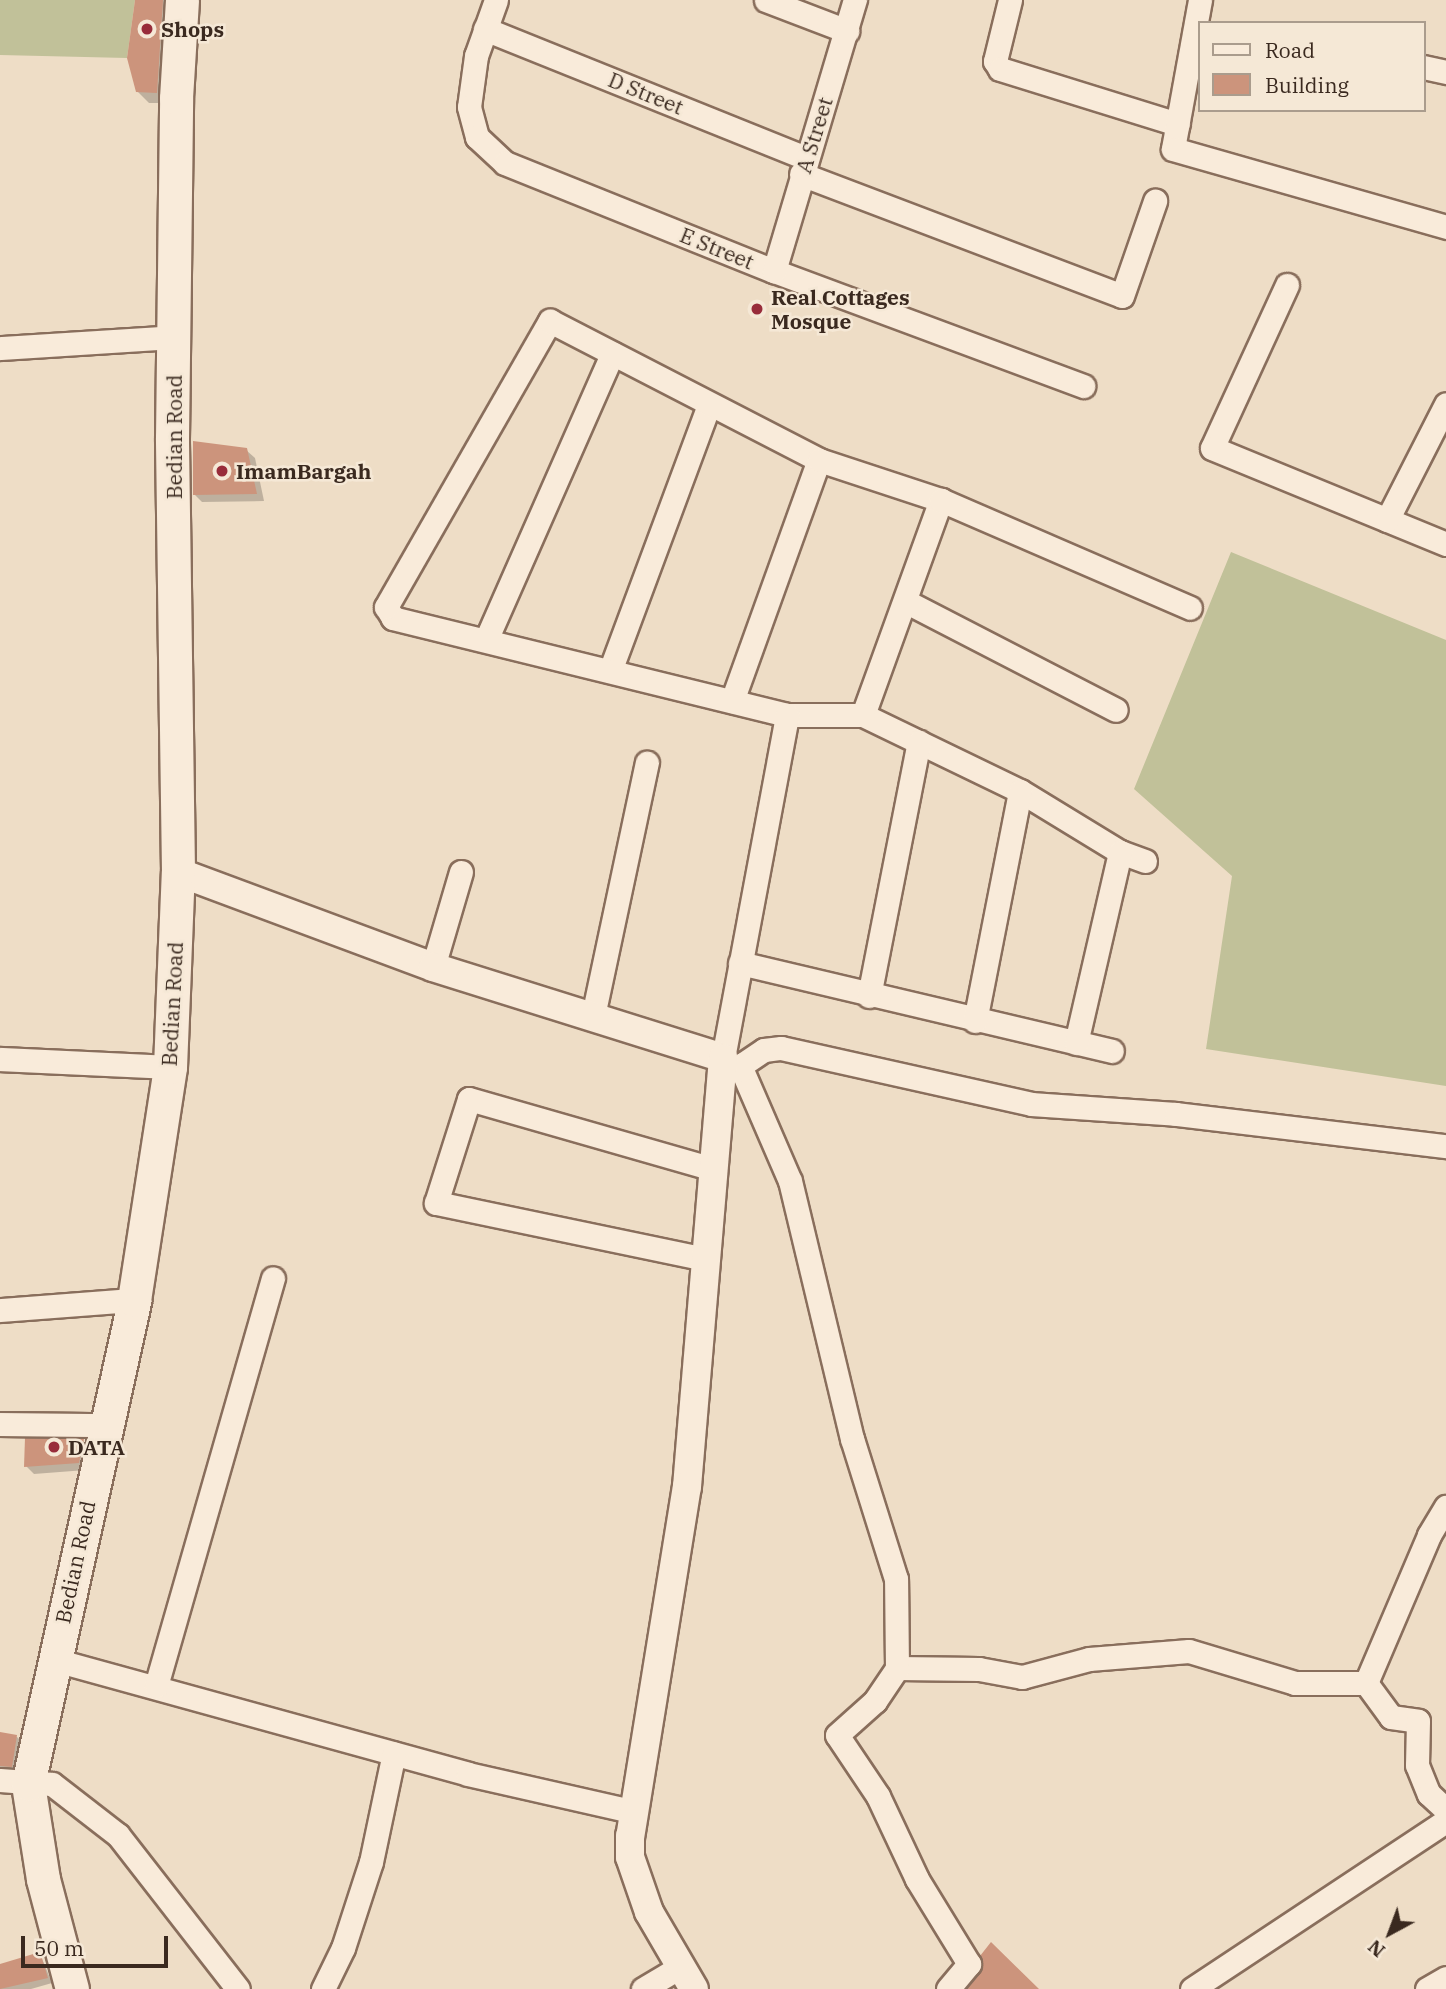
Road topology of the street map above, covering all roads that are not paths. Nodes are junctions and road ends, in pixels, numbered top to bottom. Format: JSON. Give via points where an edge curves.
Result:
{"nodes":[{"id":1,"x":182,"y":0,"type":"edge"},
{"id":2,"x":495,"y":0,"type":"edge"},
{"id":3,"x":766,"y":0,"type":"edge"},
{"id":4,"x":855,"y":0,"type":"edge"},
{"id":5,"x":1010,"y":0,"type":"edge"},
{"id":6,"x":485,"y":29,"type":"junction"},
{"id":7,"x":847,"y":31,"type":"junction"},
{"id":8,"x":1198,"y":32,"type":"edge"},
{"id":9,"x":1425,"y":67,"type":"edge"},
{"id":10,"x":1446,"y":72,"type":"edge"},
{"id":11,"x":1178,"y":124,"type":"junction"},
{"id":12,"x":803,"y":166,"type":"junction"},
{"id":13,"x":1155,"y":201,"type":"dead end"},
{"id":14,"x":1446,"y":227,"type":"edge"},
{"id":15,"x":774,"y":271,"type":"junction"},
{"id":16,"x":1287,"y":285,"type":"dead end"},
{"id":17,"x":174,"y":337,"type":"junction"},
{"id":18,"x":0,"y":348,"type":"edge"},
{"id":19,"x":612,"y":354,"type":"junction"},
{"id":20,"x":1083,"y":386,"type":"dead end"},
{"id":21,"x":1446,"y":404,"type":"edge"},
{"id":22,"x":709,"y":405,"type":"junction"},
{"id":23,"x":819,"y":460,"type":"junction"},
{"id":24,"x":942,"y":500,"type":"junction"},
{"id":25,"x":1387,"y":520,"type":"junction"},
{"id":26,"x":1446,"y":544,"type":"edge"},
{"id":27,"x":905,"y":601,"type":"junction"},
{"id":28,"x":1190,"y":608,"type":"dead end"},
{"id":29,"x":486,"y":640,"type":"junction"},
{"id":30,"x":610,"y":671,"type":"junction"},
{"id":31,"x":732,"y":701,"type":"junction"},
{"id":32,"x":1116,"y":710,"type":"dead end"},
{"id":33,"x":787,"y":715,"type":"junction"},
{"id":34,"x":863,"y":715,"type":"junction"},
{"id":35,"x":919,"y":742,"type":"junction"},
{"id":36,"x":647,"y":763,"type":"dead end"},
{"id":37,"x":1020,"y":791,"type":"junction"},
{"id":38,"x":1120,"y":852,"type":"junction"},
{"id":39,"x":1145,"y":862,"type":"dead end"},
{"id":40,"x":178,"y":872,"type":"junction"},
{"id":41,"x":461,"y":872,"type":"dead end"},
{"id":42,"x":740,"y":962,"type":"junction"},
{"id":43,"x":433,"y":967,"type":"junction"},
{"id":44,"x":869,"y":996,"type":"junction"},
{"id":45,"x":593,"y":1016,"type":"junction"},
{"id":46,"x":975,"y":1021,"type":"junction"},
{"id":47,"x":1076,"y":1043,"type":"junction"},
{"id":48,"x":1112,"y":1051,"type":"dead end"},
{"id":49,"x":723,"y":1058,"type":"junction"},
{"id":50,"x":0,"y":1059,"type":"edge"},
{"id":51,"x":170,"y":1067,"type":"junction"},
{"id":52,"x":1446,"y":1146,"type":"edge"},
{"id":53,"x":713,"y":1169,"type":"junction"},
{"id":54,"x":705,"y":1259,"type":"junction"},
{"id":55,"x":273,"y":1278,"type":"dead end"},
{"id":56,"x":134,"y":1300,"type":"junction"},
{"id":57,"x":0,"y":1310,"type":"edge"},
{"id":58,"x":0,"y":1424,"type":"edge"},
{"id":59,"x":103,"y":1425,"type":"junction"},
{"id":60,"x":1446,"y":1507,"type":"edge"},
{"id":61,"x":55,"y":1660,"type":"junction"},
{"id":62,"x":897,"y":1668,"type":"junction"},
{"id":63,"x":1366,"y":1683,"type":"junction"},
{"id":64,"x":156,"y":1686,"type":"junction"},
{"id":65,"x":394,"y":1753,"type":"junction"},
{"id":66,"x":14,"y":1782,"type":"edge"},
{"id":67,"x":1446,"y":1810,"type":"edge"},
{"id":68,"x":631,"y":1811,"type":"junction"},
{"id":69,"x":1446,"y":1821,"type":"edge"},
{"id":70,"x":687,"y":1978,"type":"edge"},
{"id":71,"x":1446,"y":1978,"type":"edge"},
{"id":72,"x":72,"y":1989,"type":"edge"},
{"id":73,"x":238,"y":1989,"type":"edge"},
{"id":74,"x":323,"y":1989,"type":"edge"},
{"id":75,"x":643,"y":1989,"type":"edge"},
{"id":76,"x":948,"y":1989,"type":"edge"},
{"id":77,"x":1192,"y":1989,"type":"edge"},
{"id":78,"x":1427,"y":1989,"type":"edge"}],
"edges":[{"from":1,"to":17,"type":"main road","name":"Bedian Road","via":[[176,98]]},
{"from":2,"to":6,"type":"street"},
{"from":3,"to":7,"type":"street"},
{"from":4,"to":7,"type":"street","name":"A Street"},
{"from":5,"to":11,"type":"street","via":[[995,61],[1000,69]]},
{"from":6,"to":12,"type":"street","name":"D Street"},
{"from":6,"to":15,"type":"street","name":"E Street","via":[[468,107],[477,137],[505,163]]},
{"from":7,"to":12,"type":"street","name":"A Street"},
{"from":8,"to":11,"type":"street"},
{"from":9,"to":10,"type":"street"},
{"from":11,"to":14,"type":"street","via":[[1173,149]]},
{"from":12,"to":13,"type":"street","name":"D Street","via":[[1122,296]]},
{"from":12,"to":15,"type":"street","name":"A Street"},
{"from":15,"to":20,"type":"street","name":"E Street"},
{"from":16,"to":25,"type":"street","via":[[1212,448]]},
{"from":17,"to":18,"type":"street"},
{"from":17,"to":40,"type":"main road","name":"Bedian Road"},
{"from":19,"to":22,"type":"street"},
{"from":19,"to":29,"type":"street"},
{"from":19,"to":29,"type":"street","via":[[554,321],[547,323],[386,607],[393,618]]},
{"from":21,"to":25,"type":"street"},
{"from":22,"to":23,"type":"street"},
{"from":22,"to":30,"type":"street"},
{"from":23,"to":24,"type":"street"},
{"from":23,"to":31,"type":"street"},
{"from":24,"to":27,"type":"street"},
{"from":24,"to":28,"type":"street"},
{"from":25,"to":26,"type":"street"},
{"from":27,"to":32,"type":"street"},
{"from":27,"to":34,"type":"street"},
{"from":29,"to":30,"type":"street"},
{"from":30,"to":31,"type":"street"},
{"from":31,"to":33,"type":"street"},
{"from":33,"to":34,"type":"street"},
{"from":33,"to":42,"type":"street"},
{"from":34,"to":35,"type":"street"},
{"from":35,"to":37,"type":"street"},
{"from":35,"to":44,"type":"street"},
{"from":36,"to":45,"type":"street"},
{"from":37,"to":38,"type":"street"},
{"from":37,"to":46,"type":"street"},
{"from":38,"to":39,"type":"street"},
{"from":38,"to":47,"type":"street"},
{"from":40,"to":43,"type":"street"},
{"from":40,"to":51,"type":"main road","name":"Bedian Road"},
{"from":41,"to":43,"type":"street"},
{"from":42,"to":44,"type":"street"},
{"from":42,"to":49,"type":"street"},
{"from":43,"to":45,"type":"street"},
{"from":44,"to":46,"type":"street"},
{"from":45,"to":49,"type":"street"},
{"from":46,"to":47,"type":"street"},
{"from":47,"to":48,"type":"street"},
{"from":49,"to":53,"type":"street"},
{"from":50,"to":51,"type":"street"},
{"from":51,"to":56,"type":"main road","name":"Bedian Road"},
{"from":52,"to":62,"type":"street","via":[[1176,1114],[1031,1104],[781,1048],[764,1049],[749,1058],[742,1070],[790,1181],[856,1451],[896,1579]]},
{"from":53,"to":54,"type":"street"},
{"from":53,"to":54,"type":"street","via":[[470,1100],[436,1203]]},
{"from":54,"to":68,"type":"street","via":[[687,1486]]},
{"from":55,"to":64,"type":"street"},
{"from":56,"to":57,"type":"street"},
{"from":56,"to":59,"type":"main road","name":"Bedian Road"},
{"from":58,"to":59,"type":"street"},
{"from":59,"to":61,"type":"main road","name":"Bedian Road"},
{"from":60,"to":63,"type":"street","via":[[1429,1535]]},
{"from":61,"to":64,"type":"street"},
{"from":61,"to":66,"type":"main road","name":"Bedian Road"},
{"from":62,"to":63,"type":"street","via":[[979,1669],[1021,1677],[1089,1659],[1189,1651],[1295,1683]]},
{"from":62,"to":76,"type":"street","via":[[875,1701],[837,1735],[878,1796],[917,1878],[969,1964]]},
{"from":63,"to":67,"type":"street","via":[[1391,1717],[1418,1721],[1417,1765],[1429,1794]]},
{"from":64,"to":65,"type":"street"},
{"from":65,"to":68,"type":"street"},
{"from":65,"to":74,"type":"street","via":[[372,1861],[343,1948]]},
{"from":66,"to":72,"type":"main road","name":"Bedian Road"},
{"from":66,"to":73,"type":"street","via":[[52,1784],[118,1835]]},
{"from":68,"to":70,"type":"street","via":[[630,1857],[649,1912]]},
{"from":69,"to":77,"type":"street"},
{"from":70,"to":75,"type":"street"},
{"from":71,"to":78,"type":"street"}]}
